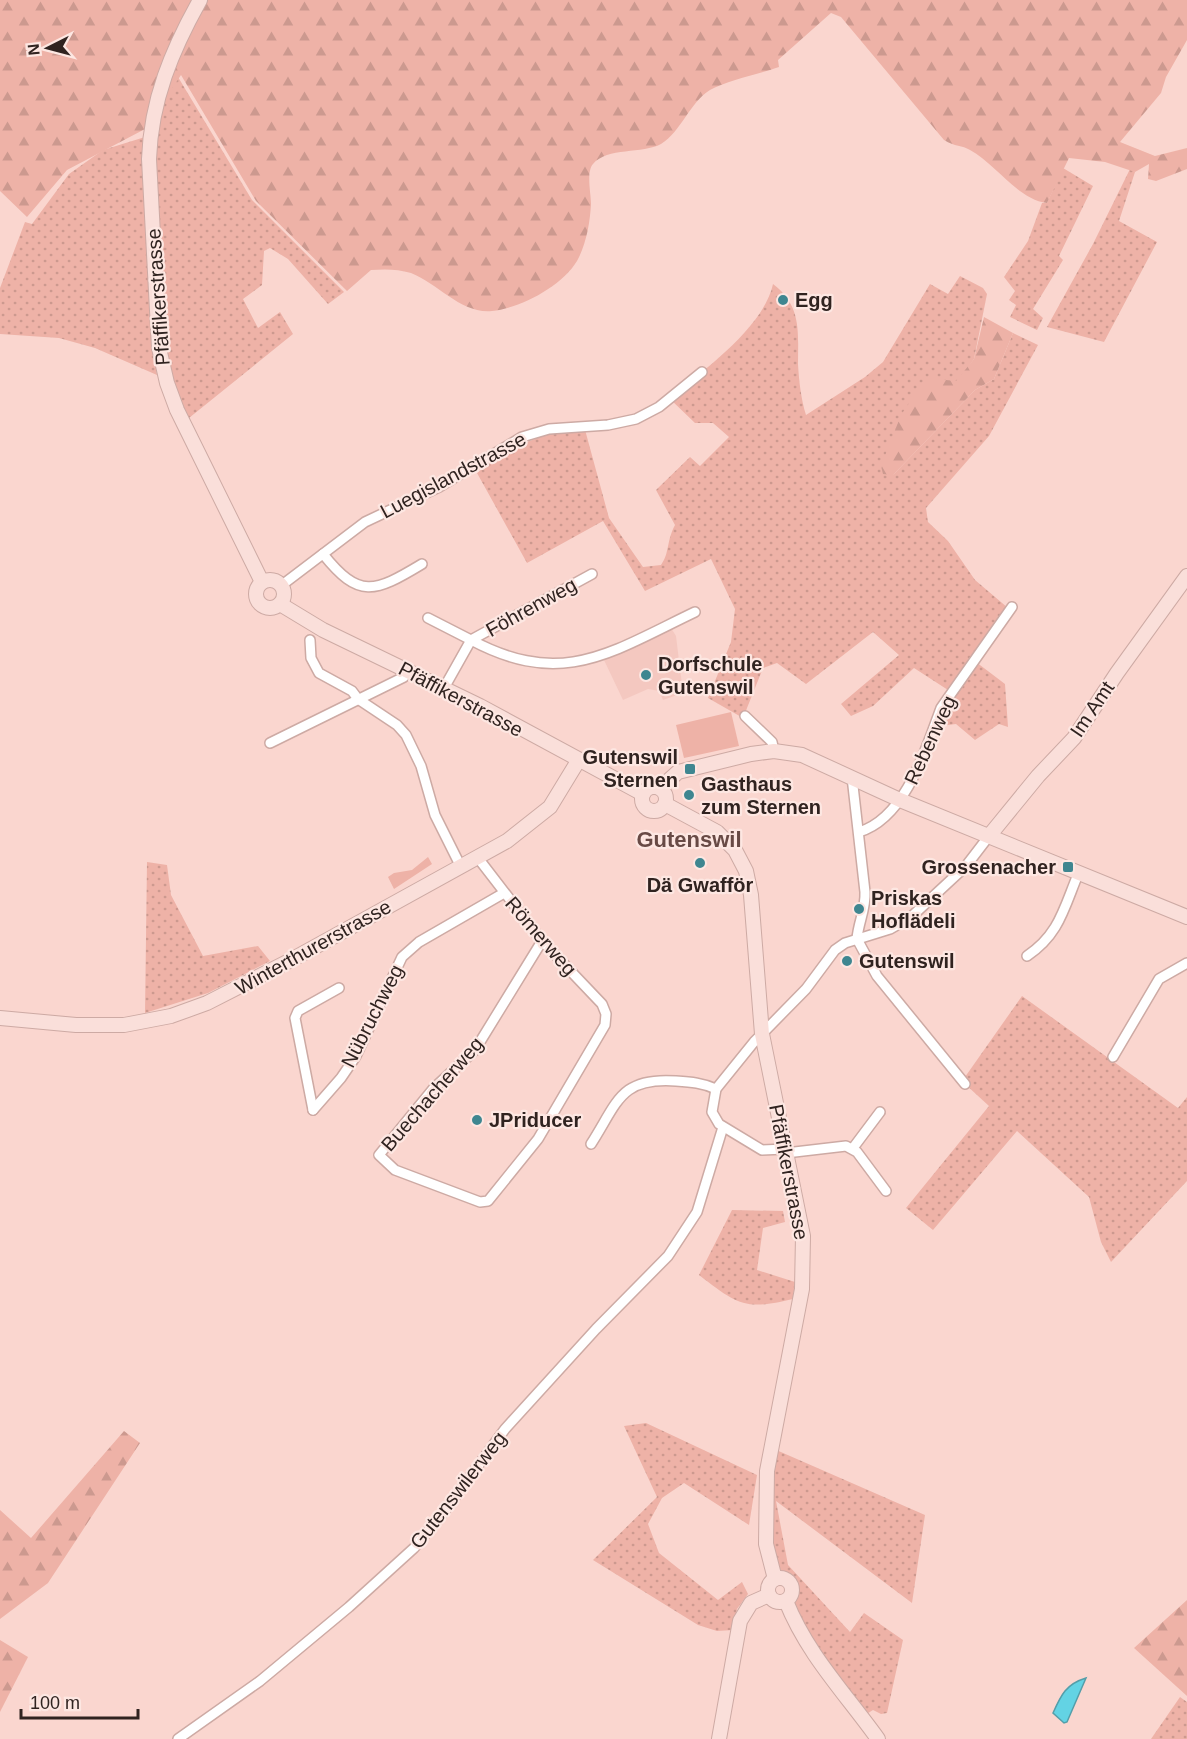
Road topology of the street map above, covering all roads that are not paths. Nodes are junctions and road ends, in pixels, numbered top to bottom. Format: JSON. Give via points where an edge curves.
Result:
{"nodes":[{"id":1,"x":200,"y":0,"type":"edge"},
{"id":2,"x":702,"y":372,"type":"dead end"},
{"id":3,"x":323,"y":554,"type":"junction"},
{"id":4,"x":422,"y":564,"type":"dead end"},
{"id":5,"x":592,"y":574,"type":"dead end"},
{"id":6,"x":1187,"y":576,"type":"edge"},
{"id":7,"x":261,"y":582,"type":"junction"},
{"id":8,"x":282,"y":585,"type":"junction"},
{"id":9,"x":280,"y":604,"type":"junction"},
{"id":10,"x":1012,"y":607,"type":"dead end"},
{"id":11,"x":695,"y":612,"type":"dead end"},
{"id":12,"x":428,"y":618,"type":"dead end"},
{"id":13,"x":310,"y":640,"type":"dead end"},
{"id":14,"x":471,"y":640,"type":"junction"},
{"id":15,"x":409,"y":670,"type":"junction"},
{"id":16,"x":444,"y":688,"type":"junction"},
{"id":17,"x":358,"y":699,"type":"junction"},
{"id":18,"x":745,"y":716,"type":"dead end"},
{"id":19,"x":270,"y":743,"type":"dead end"},
{"id":20,"x":774,"y":751,"type":"junction"},
{"id":21,"x":578,"y":761,"type":"junction"},
{"id":22,"x":852,"y":783,"type":"junction"},
{"id":23,"x":660,"y":788,"type":"junction"},
{"id":24,"x":643,"y":794,"type":"junction"},
{"id":25,"x":898,"y":802,"type":"junction"},
{"id":26,"x":665,"y":804,"type":"junction"},
{"id":27,"x":860,"y":832,"type":"junction"},
{"id":28,"x":989,"y":836,"type":"junction"},
{"id":29,"x":478,"y":858,"type":"junction"},
{"id":30,"x":461,"y":867,"type":"junction"},
{"id":31,"x":1079,"y":872,"type":"junction"},
{"id":32,"x":504,"y":893,"type":"junction"},
{"id":33,"x":1187,"y":917,"type":"edge"},
{"id":34,"x":856,"y":939,"type":"junction"},
{"id":35,"x":542,"y":941,"type":"junction"},
{"id":36,"x":1027,"y":957,"type":"dead end"},
{"id":37,"x":1187,"y":963,"type":"edge"},
{"id":38,"x":339,"y":988,"type":"dead end"},
{"id":39,"x":0,"y":1018,"type":"edge"},
{"id":40,"x":762,"y":1034,"type":"junction"},
{"id":41,"x":1113,"y":1057,"type":"dead end"},
{"id":42,"x":965,"y":1084,"type":"dead end"},
{"id":43,"x":716,"y":1089,"type":"junction"},
{"id":44,"x":880,"y":1112,"type":"dead end"},
{"id":45,"x":723,"y":1127,"type":"junction"},
{"id":46,"x":591,"y":1144,"type":"dead end"},
{"id":47,"x":852,"y":1148,"type":"junction"},
{"id":48,"x":785,"y":1151,"type":"junction"},
{"id":49,"x":378,"y":1155,"type":"joint"},
{"id":50,"x":886,"y":1191,"type":"dead end"},
{"id":51,"x":775,"y":1579,"type":"junction"},
{"id":52,"x":769,"y":1594,"type":"junction"},
{"id":53,"x":786,"y":1601,"type":"junction"},
{"id":54,"x":178,"y":1739,"type":"edge"},
{"id":55,"x":719,"y":1739,"type":"edge"},
{"id":56,"x":878,"y":1739,"type":"edge"}],
"edges":[{"from":1,"to":7,"type":"main road","name":"Pfäffikerstrasse","via":[[167,66],[150,133],[157,329],[171,396]]},
{"from":2,"to":3,"type":"street","name":"Luegislandstrasse","via":[[659,407],[636,419],[549,429],[522,437],[456,478],[372,518]]},
{"from":3,"to":4,"type":"street","via":[[345,580],[364,587],[394,579]]},
{"from":3,"to":8,"type":"street","name":"Luegislandstrasse"},
{"from":5,"to":14,"type":"street","name":"Föhrenweg"},
{"from":6,"to":28,"type":"main road","name":"Im Amt","via":[[1074,738]]},
{"from":7,"to":8,"type":"main road","via":[[273,579]]},
{"from":7,"to":9,"type":"main road","name":"Pfäffikerstrasse","via":[[256,592],[260,604],[270,608]]},
{"from":8,"to":9,"type":"main road"},
{"from":9,"to":15,"type":"main road","name":"Pfäffikerstrasse","via":[[323,630]]},
{"from":10,"to":25,"type":"street","name":"Rebenweg","via":[[941,708],[928,746]]},
{"from":11,"to":14,"type":"street","via":[[606,655],[573,663],[525,662]]},
{"from":12,"to":14,"type":"street"},
{"from":13,"to":17,"type":"street","via":[[311,658],[320,673],[352,691]]},
{"from":14,"to":16,"type":"street"},
{"from":15,"to":16,"type":"main road","name":"Pfäffikerstrasse"},
{"from":15,"to":17,"type":"street","via":[[404,677]]},
{"from":16,"to":21,"type":"main road","name":"Pfäffikerstrasse"},
{"from":17,"to":19,"type":"street"},
{"from":17,"to":30,"type":"street","via":[[406,735],[421,766],[439,826]]},
{"from":18,"to":20,"type":"street","via":[[772,742]]},
{"from":20,"to":22,"type":"main road","via":[[802,755]]},
{"from":20,"to":23,"type":"main road","via":[[678,772]]},
{"from":21,"to":24,"type":"main road","name":"Pfäffikerstrasse"},
{"from":21,"to":29,"type":"main road","name":"Winterthurerstrasse","via":[[557,798],[539,818]]},
{"from":22,"to":25,"type":"main road"},
{"from":22,"to":27,"type":"street"},
{"from":23,"to":24,"type":"main road","via":[[650,788]]},
{"from":23,"to":26,"type":"main road"},
{"from":24,"to":26,"type":"main road","via":[[642,803],[648,810],[658,811]]},
{"from":25,"to":27,"type":"street","name":"Rebenweg","via":[[876,825]]},
{"from":25,"to":28,"type":"main road"},
{"from":26,"to":40,"type":"main road","name":"Pfäffikerstrasse","via":[[717,832],[735,850],[746,871]]},
{"from":27,"to":34,"type":"street","via":[[866,903]]},
{"from":28,"to":31,"type":"main road"},
{"from":28,"to":34,"type":"street","via":[[976,855],[921,910],[890,929]]},
{"from":29,"to":30,"type":"main road","name":"Winterthurerstrasse"},
{"from":29,"to":32,"type":"street","name":"Römerweg"},
{"from":30,"to":39,"type":"main road","name":"Winterthurerstrasse","via":[[274,969],[186,1011],[108,1026]]},
{"from":31,"to":33,"type":"main road"},
{"from":31,"to":36,"type":"street","via":[[1065,910],[1046,944]]},
{"from":32,"to":35,"type":"street","name":"Römerweg"},
{"from":32,"to":38,"type":"street","name":"Nübruchweg","via":[[419,942],[402,957],[352,1062],[313,1110],[295,1018],[298,1011]]},
{"from":34,"to":40,"type":"street","via":[[835,950],[806,989]]},
{"from":34,"to":42,"type":"street","via":[[877,976]]},
{"from":35,"to":49,"type":"street","name":"Buechacherweg","via":[[475,1050],[433,1089]]},
{"from":35,"to":49,"type":"street","name":"Römerweg","via":[[606,1012],[605,1025],[538,1138],[488,1201],[480,1202],[395,1170]]},
{"from":37,"to":41,"type":"street","via":[[1158,979]]},
{"from":40,"to":43,"type":"street"},
{"from":40,"to":48,"type":"main road","name":"Pfäffikerstrasse"},
{"from":43,"to":45,"type":"street","via":[[712,1112]]},
{"from":43,"to":46,"type":"street","via":[[703,1083],[655,1079],[637,1083],[622,1096]]},
{"from":44,"to":47,"type":"street"},
{"from":45,"to":48,"type":"street","via":[[762,1150]]},
{"from":45,"to":54,"type":"street","name":"Gutenswilerweg","via":[[703,1197],[684,1235],[656,1270],[505,1429],[414,1548],[260,1681]]},
{"from":47,"to":48,"type":"street","via":[[834,1145]]},
{"from":47,"to":50,"type":"street"},
{"from":48,"to":51,"type":"main road","name":"Pfäffikerstrasse","via":[[802,1228],[804,1267],[767,1471],[766,1544]]},
{"from":51,"to":52,"type":"main road","via":[[768,1587]]},
{"from":51,"to":53,"type":"main road","name":"Pfäffikerstrasse","via":[[785,1579],[792,1586]]},
{"from":52,"to":53,"type":"main road","via":[[774,1600]]},
{"from":52,"to":55,"type":"main road","via":[[751,1603],[740,1621]]},
{"from":53,"to":56,"type":"main road","via":[[811,1652]]}]}
